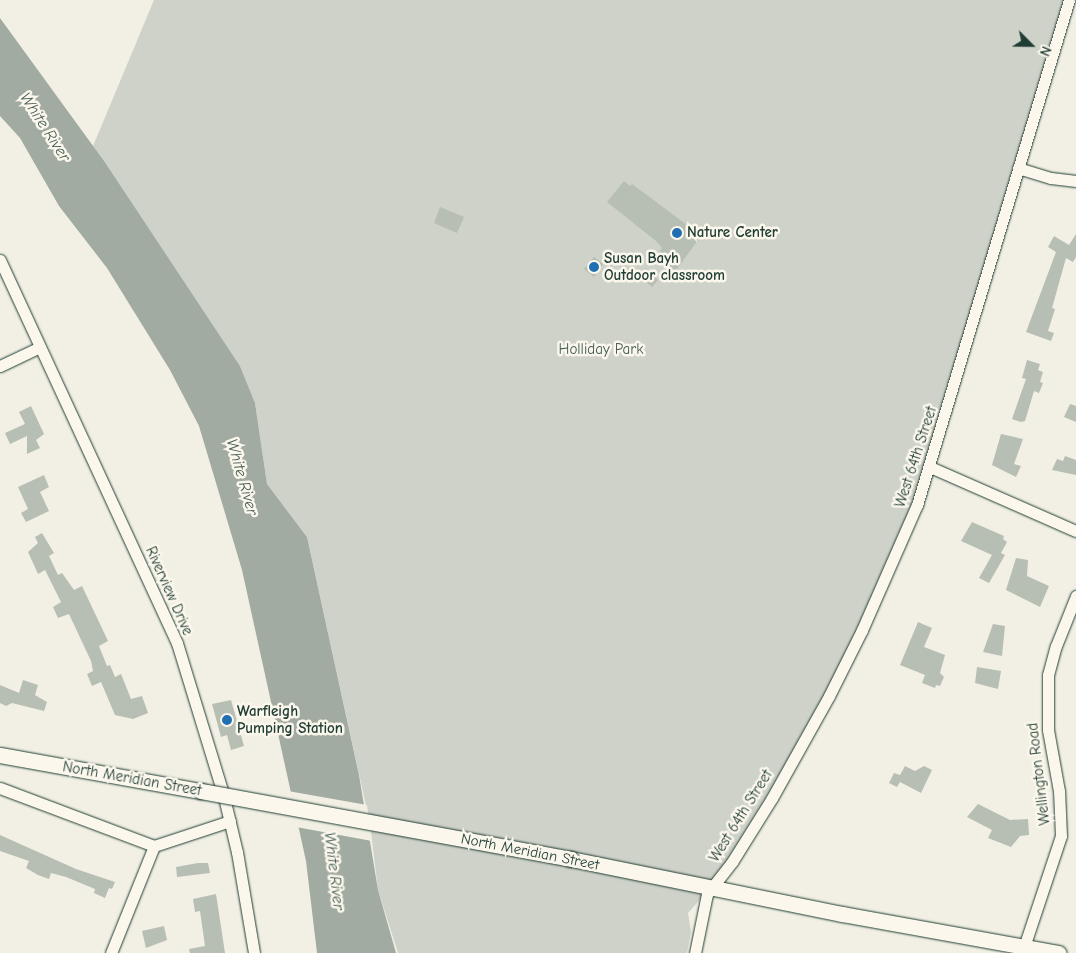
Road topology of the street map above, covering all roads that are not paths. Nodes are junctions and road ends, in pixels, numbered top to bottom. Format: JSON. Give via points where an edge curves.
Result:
{"nodes":[{"id":1,"x":1069,"y":0,"type":"edge"},
{"id":2,"x":1018,"y":168,"type":"junction"},
{"id":3,"x":1050,"y":178,"type":"junction"},
{"id":4,"x":1076,"y":181,"type":"edge"},
{"id":5,"x":1076,"y":190,"type":"edge"},
{"id":6,"x":0,"y":260,"type":"edge"},
{"id":7,"x":40,"y":346,"type":"junction"},
{"id":8,"x":0,"y":366,"type":"edge"},
{"id":9,"x":930,"y":467,"type":"junction"},
{"id":10,"x":1076,"y":531,"type":"edge"},
{"id":11,"x":1076,"y":596,"type":"edge"},
{"id":12,"x":0,"y":755,"type":"edge"},
{"id":13,"x":0,"y":788,"type":"edge"},
{"id":14,"x":230,"y":822,"type":"junction"},
{"id":15,"x":154,"y":846,"type":"junction"},
{"id":16,"x":711,"y":888,"type":"junction"},
{"id":17,"x":1024,"y":947,"type":"junction"},
{"id":18,"x":111,"y":953,"type":"edge"},
{"id":19,"x":254,"y":953,"type":"edge"},
{"id":20,"x":695,"y":953,"type":"edge"},
{"id":21,"x":1059,"y":953,"type":"edge"}],
"edges":[{"from":1,"to":2,"type":"street","name":"West 64th Street"},
{"from":2,"to":3,"type":"street"},
{"from":2,"to":9,"type":"street","name":"West 64th Street"},
{"from":3,"to":4,"type":"street"},
{"from":3,"to":5,"type":"street"},
{"from":6,"to":7,"type":"street","name":"Riverview Drive"},
{"from":7,"to":8,"type":"street"},
{"from":7,"to":14,"type":"street","name":"Riverview Drive","via":[[177,643]]},
{"from":9,"to":10,"type":"street"},
{"from":9,"to":16,"type":"street","name":"West 64th Street","via":[[898,549],[829,696],[772,798],[732,862]]},
{"from":11,"to":17,"type":"street","name":"Wellington Road","via":[[1048,675],[1048,730],[1059,791],[1061,836]]},
{"from":12,"to":16,"type":"main road","name":"North Meridian Street","bridge":true,"via":[[571,859]]},
{"from":13,"to":15,"type":"street"},
{"from":14,"to":15,"type":"street"},
{"from":14,"to":19,"type":"street","name":"Riverview Drive"},
{"from":15,"to":18,"type":"street"},
{"from":16,"to":17,"type":"main road","name":"North Meridian Street"},
{"from":16,"to":20,"type":"street"},
{"from":17,"to":21,"type":"main road","name":"North Meridian Street"}]}
